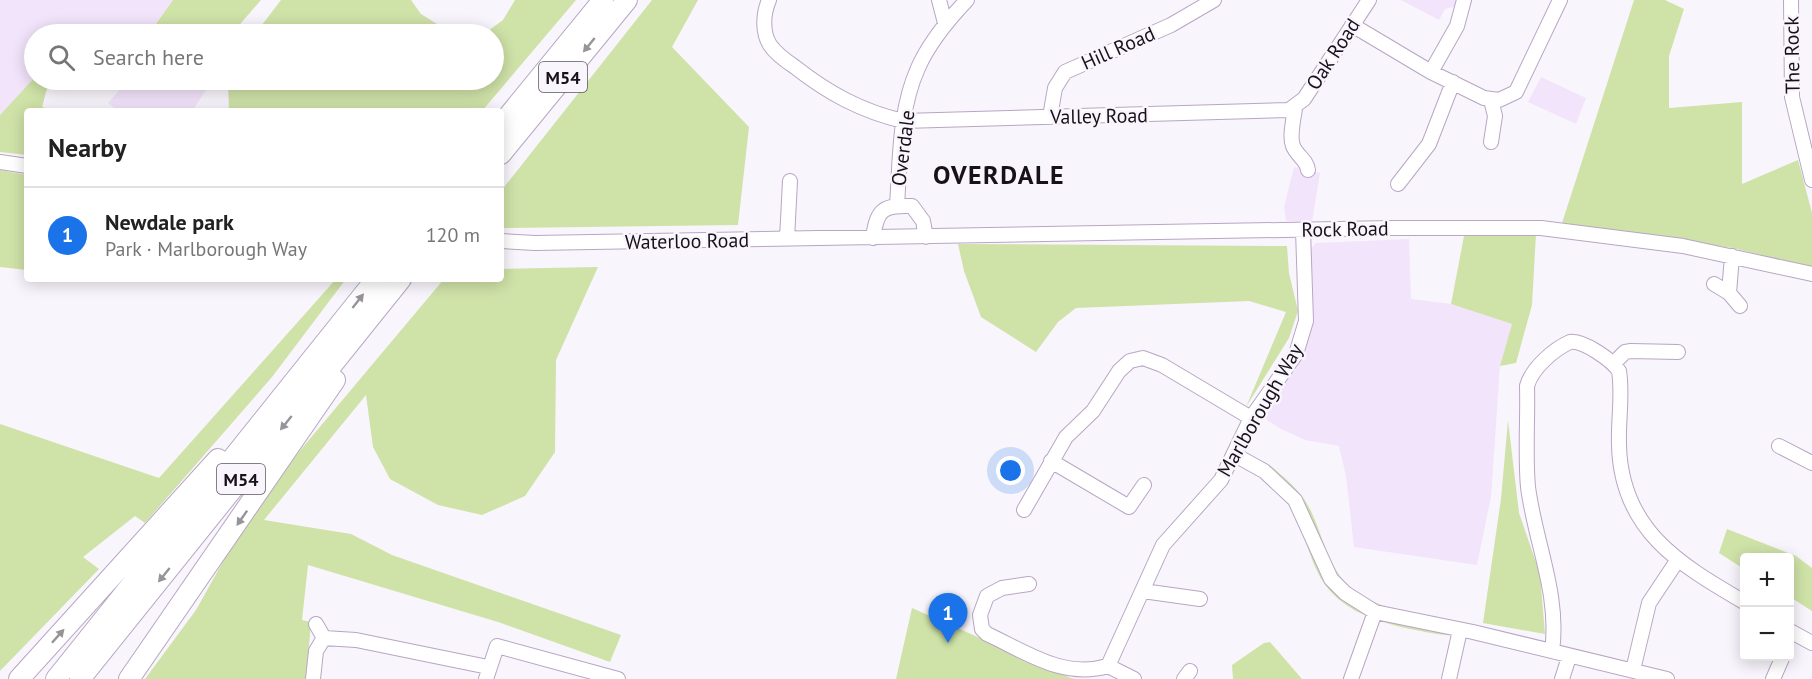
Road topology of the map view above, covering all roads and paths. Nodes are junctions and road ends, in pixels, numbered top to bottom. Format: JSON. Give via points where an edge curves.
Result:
{"nodes":[{"id":1,"x":603,"y":0,"type":"edge"},
{"id":2,"x":627,"y":0,"type":"edge"},
{"id":3,"x":769,"y":0,"type":"edge"},
{"id":4,"x":939,"y":0,"type":"edge"},
{"id":5,"x":967,"y":0,"type":"edge"},
{"id":6,"x":1214,"y":0,"type":"edge"},
{"id":7,"x":1369,"y":0,"type":"edge"},
{"id":8,"x":1464,"y":0,"type":"edge"},
{"id":9,"x":1560,"y":0,"type":"edge"},
{"id":10,"x":1791,"y":0,"type":"edge"},
{"id":11,"x":945,"y":23,"type":"junction"},
{"id":12,"x":1352,"y":25,"type":"junction"},
{"id":13,"x":1431,"y":72,"type":"junction"},
{"id":14,"x":1452,"y":82,"type":"junction"},
{"id":15,"x":1491,"y":100,"type":"junction"},
{"id":16,"x":1295,"y":108,"type":"junction"},
{"id":17,"x":1050,"y":117,"type":"junction"},
{"id":18,"x":504,"y":121,"type":"edge"},
{"id":19,"x":903,"y":121,"type":"junction"},
{"id":20,"x":1491,"y":142,"type":"dead end"},
{"id":21,"x":504,"y":150,"type":"edge"},
{"id":22,"x":0,"y":162,"type":"edge"},
{"id":23,"x":24,"y":166,"type":"edge"},
{"id":24,"x":1308,"y":170,"type":"dead end"},
{"id":25,"x":1812,"y":180,"type":"edge"},
{"id":26,"x":790,"y":181,"type":"dead end"},
{"id":27,"x":1398,"y":184,"type":"dead end"},
{"id":28,"x":897,"y":206,"type":"junction"},
{"id":29,"x":1303,"y":230,"type":"junction"},
{"id":30,"x":926,"y":237,"type":"junction"},
{"id":31,"x":873,"y":238,"type":"junction"},
{"id":32,"x":787,"y":239,"type":"junction"},
{"id":33,"x":504,"y":241,"type":"edge"},
{"id":34,"x":1732,"y":256,"type":"junction"},
{"id":35,"x":1812,"y":274,"type":"edge"},
{"id":36,"x":374,"y":282,"type":"edge"},
{"id":37,"x":401,"y":282,"type":"edge"},
{"id":38,"x":401,"y":282,"type":"edge"},
{"id":39,"x":1714,"y":284,"type":"dead end"},
{"id":40,"x":1729,"y":293,"type":"junction"},
{"id":41,"x":1740,"y":306,"type":"dead end"},
{"id":42,"x":341,"y":324,"type":"junction"},
{"id":43,"x":1678,"y":352,"type":"dead end"},
{"id":44,"x":1613,"y":364,"type":"junction"},
{"id":45,"x":1251,"y":418,"type":"junction"},
{"id":46,"x":1779,"y":446,"type":"dead end"},
{"id":47,"x":1235,"y":455,"type":"junction"},
{"id":48,"x":1051,"y":461,"type":"junction"},
{"id":49,"x":1812,"y":463,"type":"edge"},
{"id":50,"x":1144,"y":485,"type":"dead end"},
{"id":51,"x":1024,"y":510,"type":"dead end"},
{"id":52,"x":1677,"y":561,"type":"junction"},
{"id":53,"x":1029,"y":584,"type":"dead end"},
{"id":54,"x":1143,"y":591,"type":"junction"},
{"id":55,"x":1200,"y":599,"type":"dead end"},
{"id":56,"x":1740,"y":600,"type":"edge"},
{"id":57,"x":1375,"y":612,"type":"junction"},
{"id":58,"x":316,"y":624,"type":"dead end"},
{"id":59,"x":1460,"y":630,"type":"junction"},
{"id":60,"x":1794,"y":637,"type":"edge"},
{"id":61,"x":324,"y":638,"type":"junction"},
{"id":62,"x":1812,"y":643,"type":"edge"},
{"id":63,"x":1552,"y":651,"type":"junction"},
{"id":64,"x":1569,"y":657,"type":"junction"},
{"id":65,"x":1781,"y":661,"type":"edge"},
{"id":66,"x":1108,"y":666,"type":"junction"},
{"id":67,"x":1633,"y":670,"type":"junction"},
{"id":68,"x":487,"y":673,"type":"edge"},
{"id":69,"x":1646,"y":676,"type":"edge"},
{"id":70,"x":19,"y":679,"type":"edge"},
{"id":71,"x":56,"y":679,"type":"edge"},
{"id":72,"x":80,"y":679,"type":"edge"},
{"id":73,"x":129,"y":679,"type":"edge"},
{"id":74,"x":313,"y":679,"type":"edge"},
{"id":75,"x":618,"y":679,"type":"edge"},
{"id":76,"x":1134,"y":679,"type":"edge"},
{"id":77,"x":1351,"y":679,"type":"edge"},
{"id":78,"x":1449,"y":679,"type":"edge"},
{"id":79,"x":1562,"y":679,"type":"edge"},
{"id":80,"x":1667,"y":679,"type":"edge"},
{"id":81,"x":1773,"y":679,"type":"edge"}],
"edges":[{"from":1,"to":18,"type":"highway","number":"M54"},
{"from":2,"to":21,"type":"highway","number":"M54","one_way":true},
{"from":3,"to":19,"type":"street","name":"Valley Road","via":[[764,30],[780,57],[840,99]]},
{"from":4,"to":11,"type":"street"},
{"from":5,"to":11,"type":"street","name":"Overdale"},
{"from":6,"to":17,"type":"street","name":"Hill Road","via":[[1171,25],[1065,72],[1052,98]]},
{"from":7,"to":12,"type":"street","name":"Oak Road"},
{"from":8,"to":13,"type":"street","via":[[1457,26]]},
{"from":9,"to":15,"type":"street","via":[[1516,92]]},
{"from":10,"to":25,"type":"street","name":"The Rock","via":[[1792,97]]},
{"from":11,"to":19,"type":"street","name":"Overdale","via":[[918,68]]},
{"from":12,"to":13,"type":"street"},
{"from":12,"to":16,"type":"street","name":"Oak Road"},
{"from":13,"to":14,"type":"street"},
{"from":14,"to":15,"type":"street"},
{"from":14,"to":27,"type":"street","via":[[1429,144]]},
{"from":15,"to":20,"type":"street","via":[[1496,116]]},
{"from":16,"to":17,"type":"street","name":"Valley Road","via":[[1269,112]]},
{"from":16,"to":24,"type":"street","via":[[1292,142]]},
{"from":17,"to":19,"type":"street","name":"Valley Road"},
{"from":19,"to":28,"type":"street","name":"Overdale"},
{"from":22,"to":23,"type":"street"},
{"from":26,"to":32,"type":"street"},
{"from":28,"to":30,"type":"street","name":"Overdale","via":[[912,206],[923,221]]},
{"from":28,"to":31,"type":"street","name":"Overdale","via":[[886,208],[876,219]]},
{"from":29,"to":30,"type":"street","name":"Rock Road"},
{"from":29,"to":34,"type":"street","name":"Rock Road","via":[[1541,228]]},
{"from":29,"to":45,"type":"street","name":"Marlborough Way","via":[[1306,321],[1296,354]]},
{"from":30,"to":31,"type":"street","name":"Rock Road"},
{"from":31,"to":32,"type":"street","name":"Waterloo Road"},
{"from":32,"to":33,"type":"street","name":"Waterloo Road"},
{"from":34,"to":35,"type":"street","name":"Rock Road"},
{"from":34,"to":40,"type":"street"},
{"from":42,"to":36,"type":"highway","number":"M54","one_way":true},
{"from":37,"to":72,"type":"highway","number":"M54","one_way":true},
{"from":38,"to":73,"type":"highway","number":"M54","one_way":true},
{"from":39,"to":40,"type":"street"},
{"from":40,"to":41,"type":"street"},
{"from":70,"to":42,"type":"highway","number":"M54","one_way":true},
{"from":42,"to":71,"type":"highway","number":"M54"},
{"from":43,"to":44,"type":"street","via":[[1625,352]]},
{"from":44,"to":52,"type":"street","via":[[1621,382],[1619,446],[1627,495],[1635,513]]},
{"from":44,"to":63,"type":"street","via":[[1581,343],[1570,342],[1534,372],[1527,386],[1528,489],[1546,566]]},
{"from":45,"to":47,"type":"street","name":"Marlborough Way"},
{"from":45,"to":48,"type":"street","via":[[1162,365],[1150,359],[1135,359],[1122,366],[1098,404],[1066,437]]},
{"from":46,"to":49,"type":"street"},
{"from":47,"to":54,"type":"street","name":"Marlborough Way","via":[[1221,480],[1163,545]]},
{"from":47,"to":57,"type":"street","via":[[1264,471],[1295,500],[1331,579]]},
{"from":48,"to":50,"type":"street","via":[[1129,507]]},
{"from":48,"to":51,"type":"street"},
{"from":52,"to":56,"type":"street"},
{"from":52,"to":67,"type":"street","via":[[1648,603]]},
{"from":53,"to":66,"type":"street","via":[[1002,588],[987,596],[980,615],[982,629],[1064,670],[1090,673]]},
{"from":54,"to":55,"type":"street","via":[[1185,591]]},
{"from":54,"to":66,"type":"street","name":"Marlborough Way"},
{"from":57,"to":59,"type":"street"},
{"from":57,"to":77,"type":"street"},
{"from":58,"to":61,"type":"street"},
{"from":59,"to":63,"type":"street"},
{"from":59,"to":78,"type":"street"},
{"from":60,"to":62,"type":"street"},
{"from":61,"to":68,"type":"street","via":[[356,640]]},
{"from":61,"to":74,"type":"street","via":[[316,651]]},
{"from":63,"to":64,"type":"street"},
{"from":64,"to":67,"type":"street"},
{"from":64,"to":79,"type":"street"},
{"from":65,"to":81,"type":"street"},
{"from":66,"to":76,"type":"street"},
{"from":67,"to":69,"type":"street"},
{"from":68,"to":75,"type":"street","via":[[497,646],[503,646]]},
{"from":69,"to":80,"type":"street"}]}
